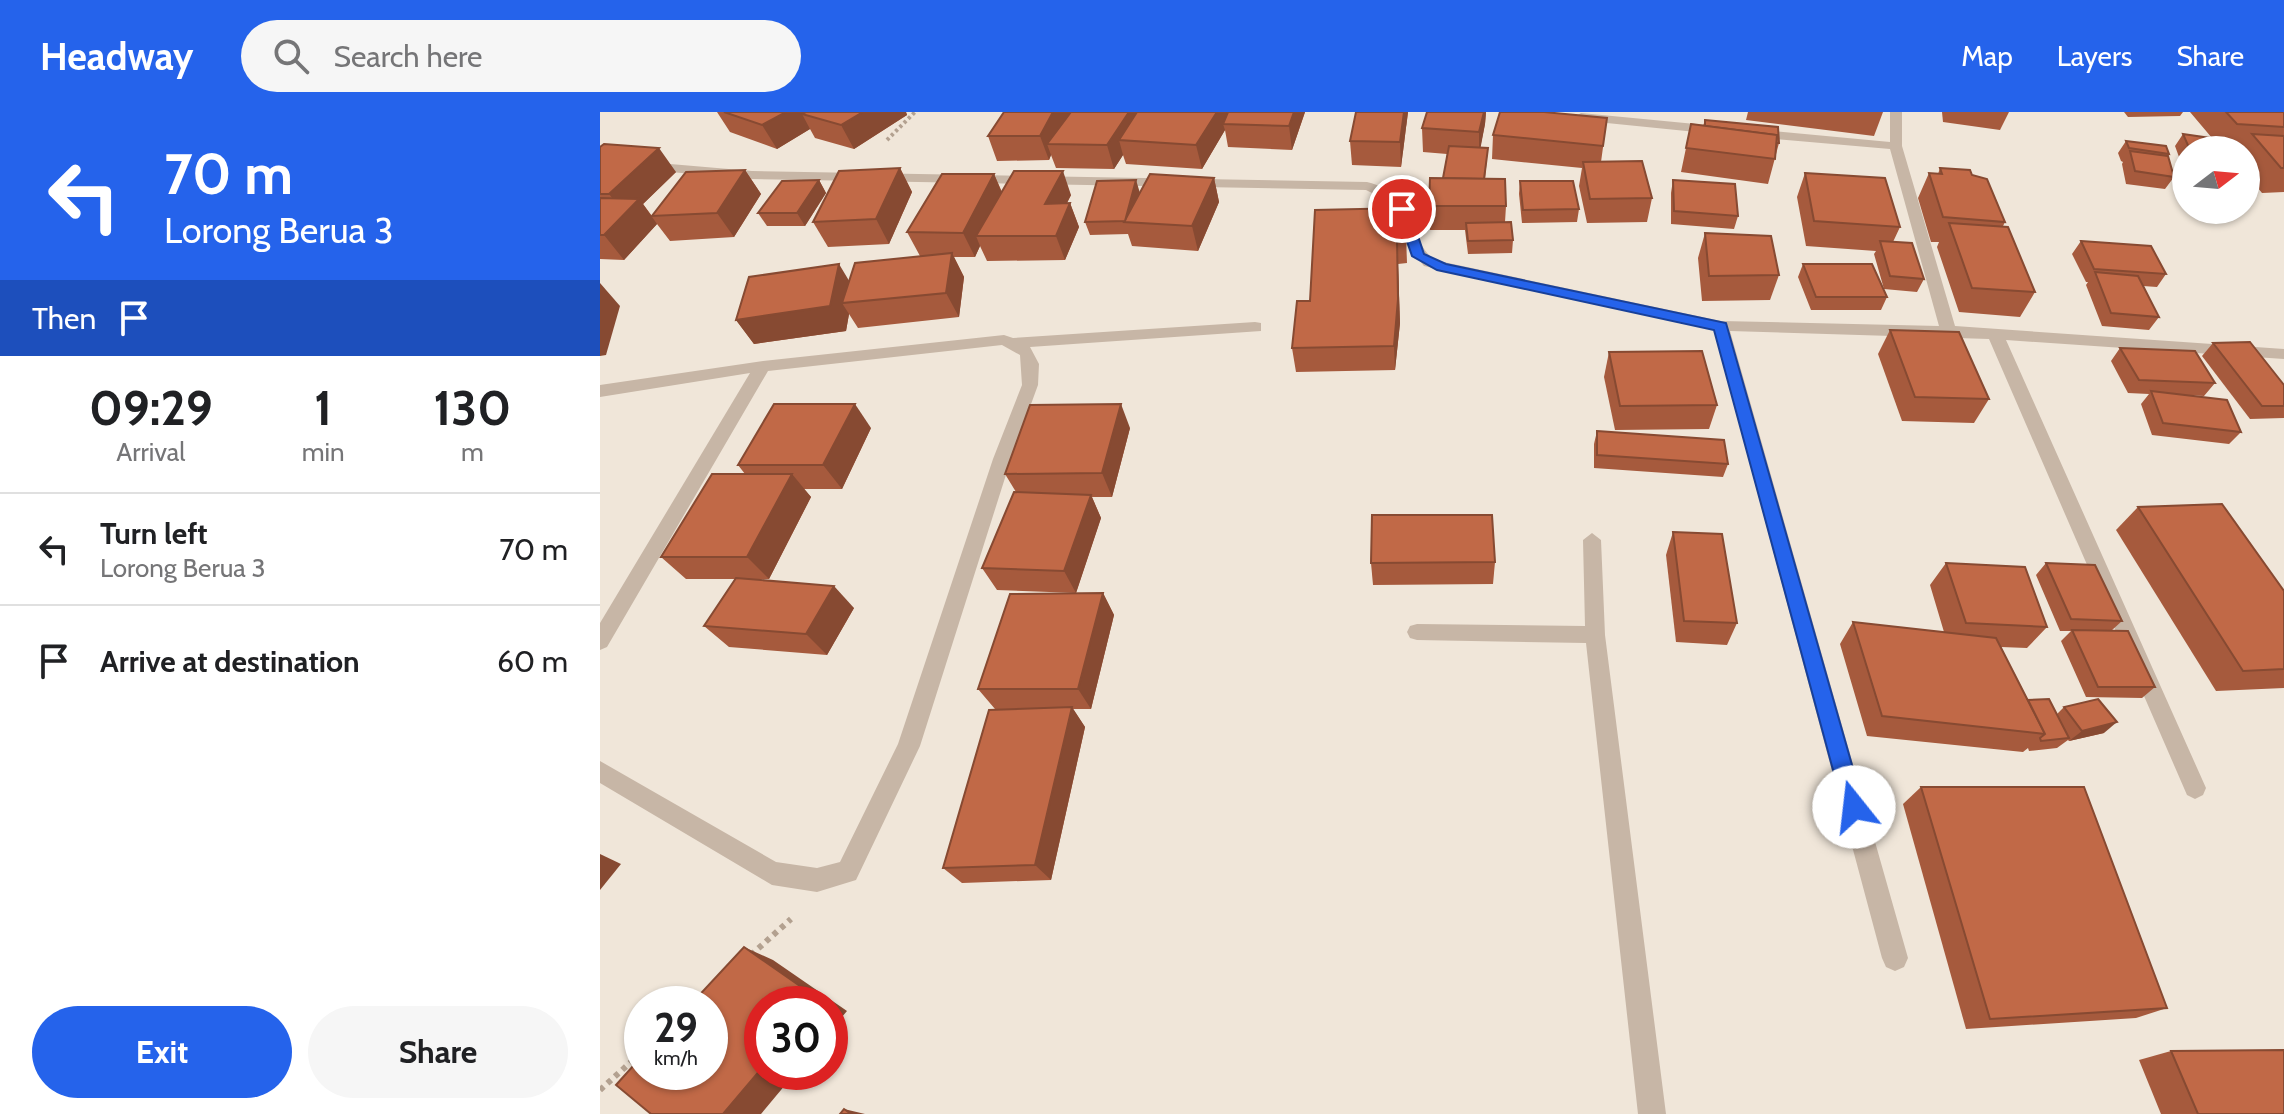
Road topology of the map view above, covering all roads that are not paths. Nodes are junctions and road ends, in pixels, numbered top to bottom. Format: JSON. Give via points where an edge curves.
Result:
{"nodes":[{"id":1,"x":1896,"y":112,"type":"edge"},
{"id":2,"x":1561,"y":115,"type":"edge"},
{"id":3,"x":1728,"y":131,"type":"edge"},
{"id":4,"x":1744,"y":132,"type":"edge"},
{"id":5,"x":1896,"y":146,"type":"junction"},
{"id":6,"x":600,"y":162,"type":"edge"},
{"id":7,"x":1721,"y":326,"type":"junction"},
{"id":8,"x":1255,"y":327,"type":"dead end"},
{"id":9,"x":1948,"y":331,"type":"junction"},
{"id":10,"x":1995,"y":334,"type":"junction"},
{"id":11,"x":1015,"y":343,"type":"junction"},
{"id":12,"x":2284,"y":354,"type":"edge"},
{"id":13,"x":763,"y":366,"type":"junction"},
{"id":14,"x":600,"y":391,"type":"edge"},
{"id":15,"x":1592,"y":540,"type":"dead end"},
{"id":16,"x":1417,"y":632,"type":"dead end"},
{"id":17,"x":1595,"y":635,"type":"junction"},
{"id":18,"x":600,"y":641,"type":"edge"},
{"id":19,"x":600,"y":771,"type":"edge"},
{"id":20,"x":2195,"y":788,"type":"dead end"},
{"id":21,"x":1895,"y":958,"type":"dead end"},
{"id":22,"x":1652,"y":1114,"type":"edge"}],
"edges":[{"from":1,"to":5,"type":"street"},
{"from":2,"to":3,"type":"street"},
{"from":4,"to":5,"type":"street"},
{"from":5,"to":9,"type":"street"},
{"from":6,"to":7,"type":"street","via":[[752,175],[1382,189],[1402,209],[1415,249],[1429,263]]},
{"from":7,"to":9,"type":"street"},
{"from":7,"to":21,"type":"street"},
{"from":8,"to":11,"type":"street"},
{"from":9,"to":10,"type":"street"},
{"from":10,"to":12,"type":"street"},
{"from":10,"to":20,"type":"street"},
{"from":11,"to":13,"type":"street"},
{"from":11,"to":19,"type":"street","via":[[1027,352],[1030,385],[909,746],[852,868],[817,880],[772,873]]},
{"from":13,"to":14,"type":"street"},
{"from":13,"to":18,"type":"street"},
{"from":15,"to":17,"type":"street"},
{"from":16,"to":17,"type":"street"},
{"from":17,"to":22,"type":"street"}]}
